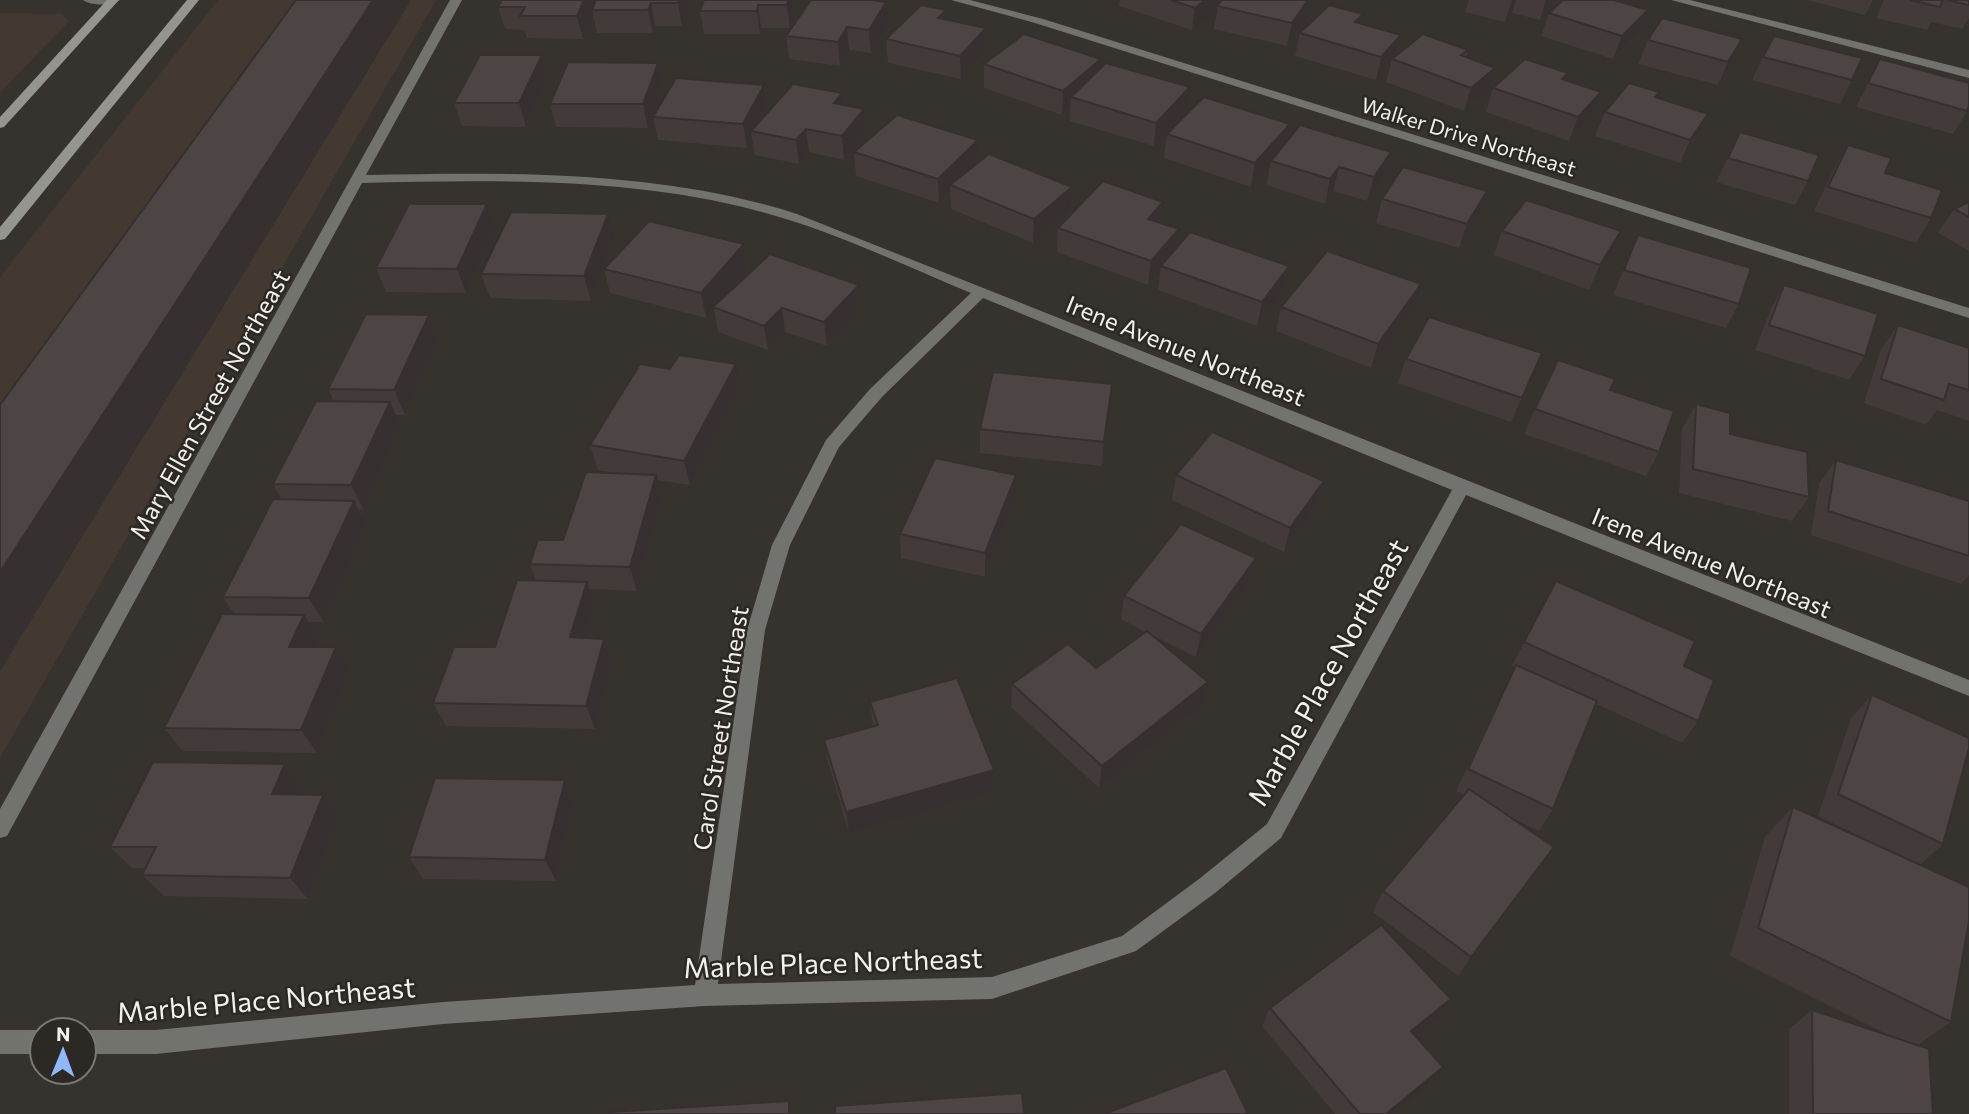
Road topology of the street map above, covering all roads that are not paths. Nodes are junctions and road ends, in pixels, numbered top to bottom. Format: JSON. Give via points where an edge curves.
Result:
{"nodes":[{"id":1,"x":89,"y":0,"type":"edge"},
{"id":2,"x":113,"y":0,"type":"edge"},
{"id":3,"x":193,"y":0,"type":"edge"},
{"id":4,"x":456,"y":0,"type":"edge"},
{"id":5,"x":957,"y":0,"type":"edge"},
{"id":6,"x":1677,"y":0,"type":"edge"},
{"id":7,"x":1969,"y":74,"type":"edge"},
{"id":8,"x":0,"y":124,"type":"edge"},
{"id":9,"x":359,"y":179,"type":"junction"},
{"id":10,"x":0,"y":236,"type":"edge"},
{"id":11,"x":981,"y":291,"type":"junction"},
{"id":12,"x":1969,"y":313,"type":"edge"},
{"id":13,"x":1462,"y":487,"type":"junction"},
{"id":14,"x":1969,"y":688,"type":"edge"},
{"id":15,"x":0,"y":829,"type":"edge"},
{"id":16,"x":705,"y":995,"type":"junction"},
{"id":17,"x":0,"y":1042,"type":"edge"},
{"id":18,"x":28,"y":1042,"type":"edge"},
{"id":19,"x":98,"y":1042,"type":"edge"}],
"edges":[{"from":1,"to":2,"type":"street"},
{"from":2,"to":8,"type":"main road"},
{"from":3,"to":10,"type":"main road"},
{"from":4,"to":9,"type":"street","name":"Mary Ellen Street Northeast"},
{"from":5,"to":12,"type":"street","name":"Walker Drive Northeast","via":[[1066,30]]},
{"from":6,"to":7,"type":"street"},
{"from":9,"to":11,"type":"street","name":"Irene Avenue Northeast","via":[[517,177],[673,190],[753,205],[817,225]]},
{"from":9,"to":15,"type":"street","name":"Mary Ellen Street Northeast"},
{"from":11,"to":13,"type":"street","name":"Irene Avenue Northeast"},
{"from":11,"to":16,"type":"street","name":"Carol Street Northeast","via":[[876,393],[832,444],[781,545],[755,630]]},
{"from":13,"to":14,"type":"street","name":"Irene Avenue Northeast"},
{"from":13,"to":16,"type":"street","name":"Marble Place Northeast","via":[[1274,831],[1128,944],[992,988]]},
{"from":16,"to":19,"type":"street","name":"Marble Place Northeast","via":[[443,1013],[156,1042]]},
{"from":17,"to":18,"type":"street"}]}
